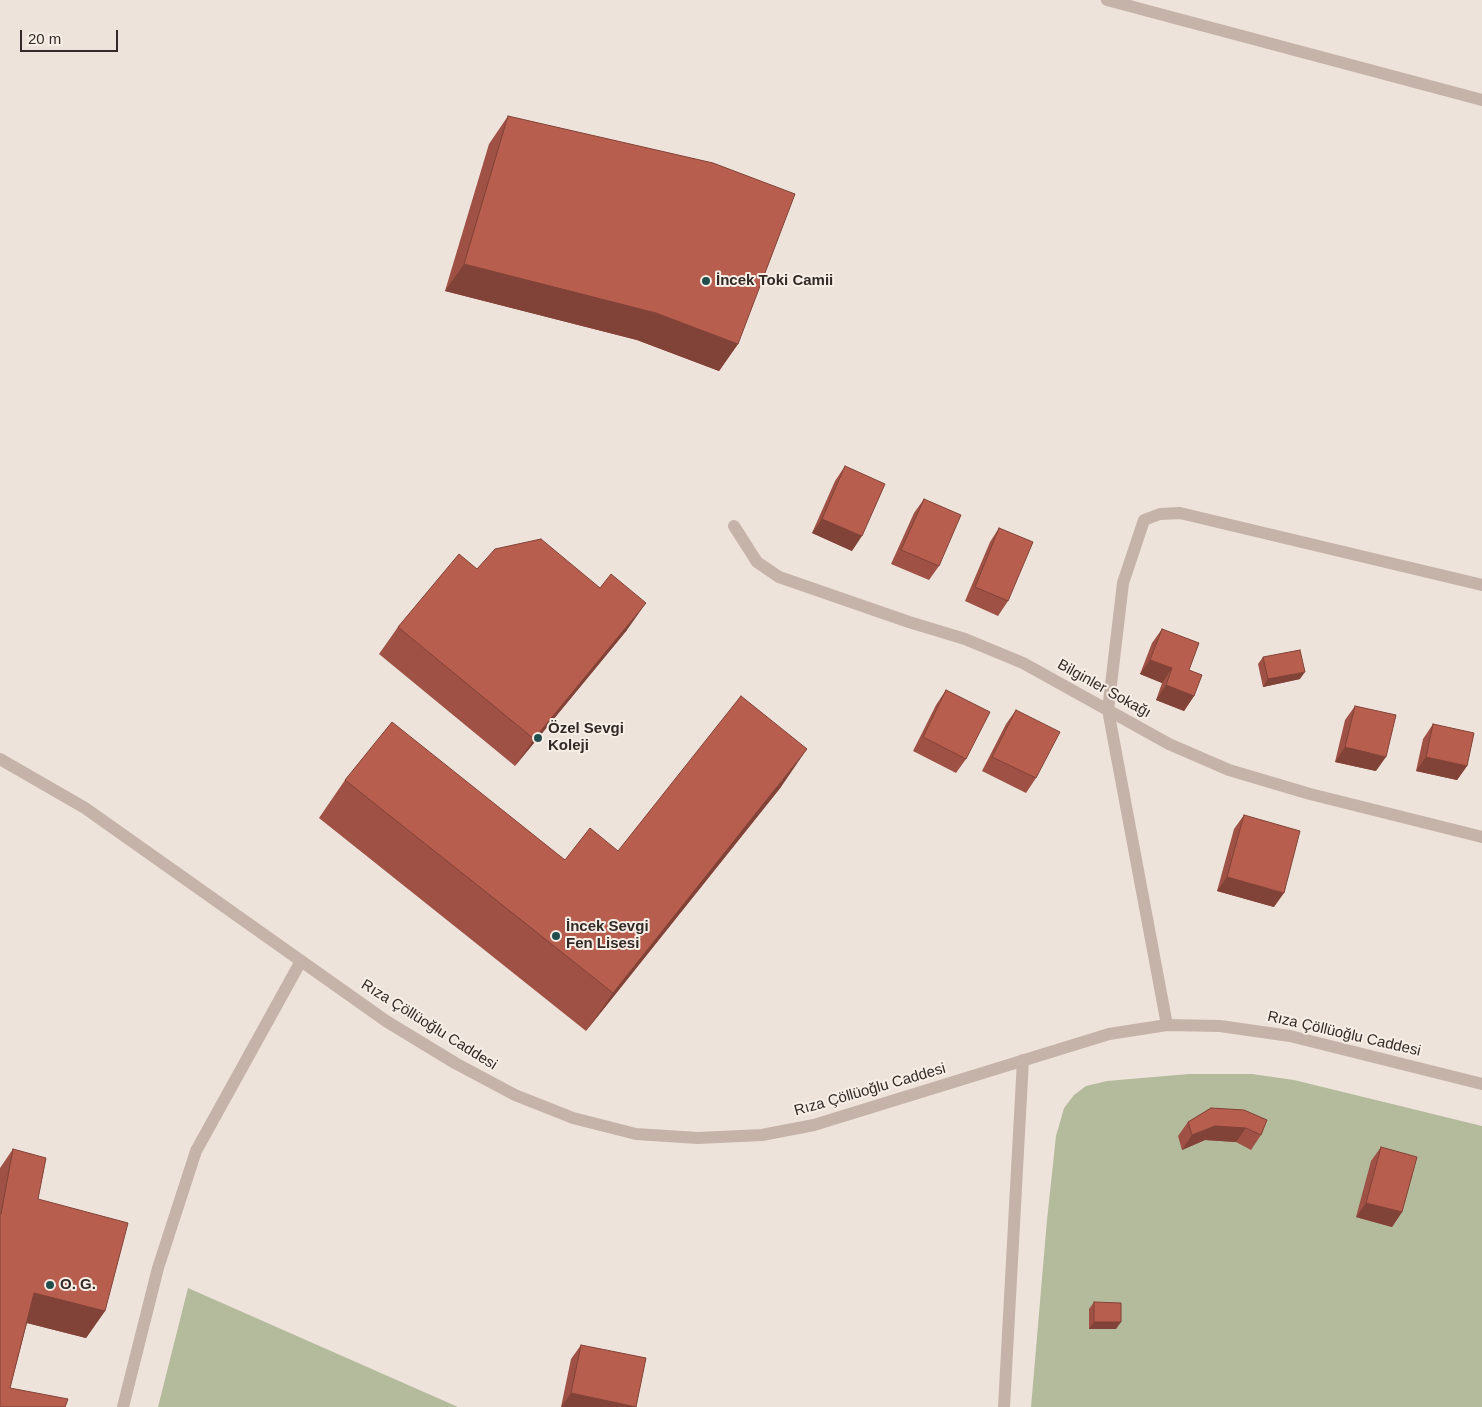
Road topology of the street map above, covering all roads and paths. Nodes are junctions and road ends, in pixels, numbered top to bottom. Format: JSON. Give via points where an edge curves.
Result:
{"nodes":[{"id":1,"x":1107,"y":0,"type":"edge"},
{"id":2,"x":1482,"y":100,"type":"edge"},
{"id":3,"x":734,"y":526,"type":"dead end"},
{"id":4,"x":1482,"y":585,"type":"edge"},
{"id":5,"x":1108,"y":710,"type":"junction"},
{"id":6,"x":0,"y":759,"type":"edge"},
{"id":7,"x":1482,"y":837,"type":"edge"},
{"id":8,"x":301,"y":961,"type":"junction"},
{"id":9,"x":1167,"y":1025,"type":"junction"},
{"id":10,"x":1023,"y":1060,"type":"junction"},
{"id":11,"x":1482,"y":1084,"type":"edge"},
{"id":12,"x":123,"y":1407,"type":"edge"},
{"id":13,"x":1004,"y":1407,"type":"edge"}],
"edges":[{"from":1,"to":2,"type":"street"},
{"from":3,"to":5,"type":"street","name":"Bilginler Sokağı","via":[[757,562],[779,577],[965,639],[1023,663]]},
{"from":4,"to":5,"type":"street","via":[[1180,513],[1160,514],[1144,520],[1123,583]]},
{"from":5,"to":7,"type":"street","name":"Bilginler Sokağı","via":[[1169,744],[1229,770]]},
{"from":5,"to":9,"type":"street"},
{"from":6,"to":8,"type":"street","name":"Rıza Çöllüoğlu Caddesi","via":[[85,808]]},
{"from":8,"to":10,"type":"street","name":"Rıza Çöllüoğlu Caddesi","via":[[386,1021],[506,1090],[573,1118],[636,1134],[698,1138],[762,1135],[814,1125]]},
{"from":8,"to":12,"type":"street","via":[[196,1151],[158,1268]]},
{"from":9,"to":10,"type":"street","name":"Rıza Çöllüoğlu Caddesi","via":[[1109,1034]]},
{"from":9,"to":11,"type":"street","name":"Rıza Çöllüoğlu Caddesi","via":[[1220,1026],[1290,1036]]},
{"from":10,"to":13,"type":"street"}]}
